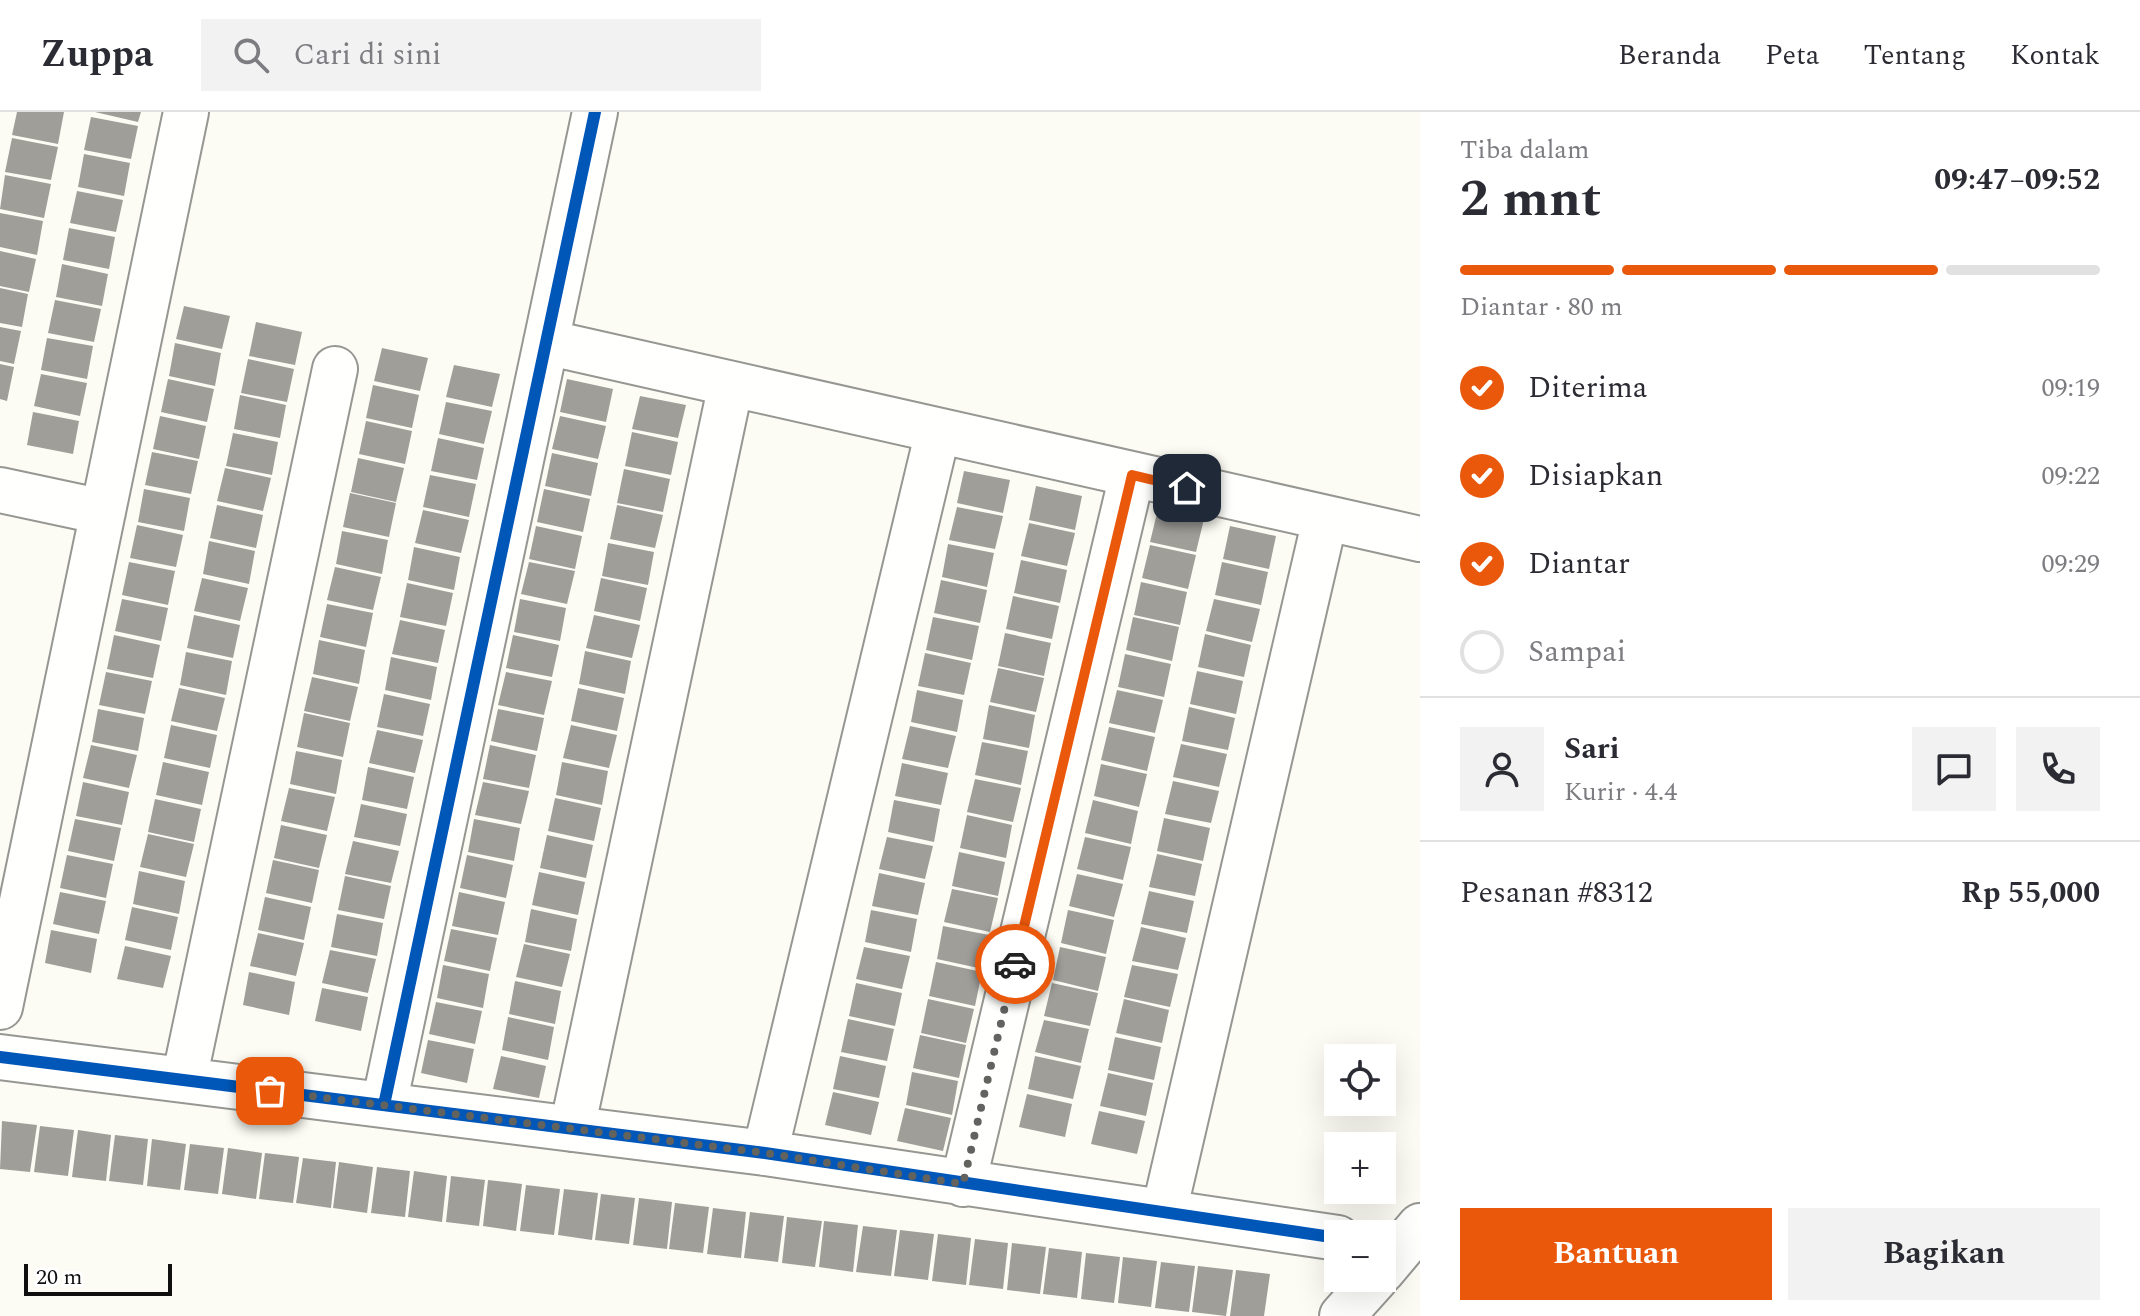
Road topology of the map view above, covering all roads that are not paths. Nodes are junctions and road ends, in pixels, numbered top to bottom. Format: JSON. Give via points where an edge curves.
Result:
{"nodes":[{"id":1,"x":186,"y":112,"type":"edge"},
{"id":2,"x":595,"y":112,"type":"edge"},
{"id":3,"x":546,"y":342,"type":"junction"},
{"id":4,"x":335,"y":369,"type":"dead end"},
{"id":5,"x":731,"y":384,"type":"junction"},
{"id":6,"x":938,"y":431,"type":"junction"},
{"id":7,"x":1132,"y":475,"type":"junction"},
{"id":8,"x":0,"y":490,"type":"edge"},
{"id":9,"x":103,"y":512,"type":"junction"},
{"id":10,"x":1325,"y":519,"type":"junction"},
{"id":11,"x":1420,"y":539,"type":"edge"},
{"id":12,"x":0,"y":1007,"type":"edge"},
{"id":13,"x":0,"y":1057,"type":"edge"},
{"id":14,"x":184,"y":1080,"type":"junction"},
{"id":15,"x":384,"y":1105,"type":"junction"},
{"id":16,"x":572,"y":1129,"type":"junction"},
{"id":17,"x":765,"y":1153,"type":"junction"},
{"id":18,"x":963,"y":1184,"type":"junction"},
{"id":19,"x":1164,"y":1212,"type":"junction"},
{"id":20,"x":1324,"y":1236,"type":"edge"},
{"id":21,"x":1399,"y":1248,"type":"edge"},
{"id":22,"x":1342,"y":1316,"type":"edge"}],
"edges":[{"from":1,"to":9,"type":"street"},
{"from":2,"to":3,"type":"street"},
{"from":3,"to":5,"type":"street"},
{"from":3,"to":15,"type":"street"},
{"from":4,"to":14,"type":"street"},
{"from":5,"to":6,"type":"street"},
{"from":5,"to":16,"type":"street"},
{"from":6,"to":7,"type":"street"},
{"from":6,"to":17,"type":"street"},
{"from":7,"to":10,"type":"street"},
{"from":7,"to":18,"type":"street"},
{"from":8,"to":9,"type":"street"},
{"from":9,"to":12,"type":"street"},
{"from":10,"to":11,"type":"street"},
{"from":10,"to":19,"type":"street"},
{"from":13,"to":14,"type":"street"},
{"from":14,"to":15,"type":"street"},
{"from":15,"to":16,"type":"street"},
{"from":16,"to":17,"type":"street"},
{"from":17,"to":18,"type":"street"},
{"from":18,"to":19,"type":"street"},
{"from":19,"to":20,"type":"street"},
{"from":21,"to":22,"type":"street"}]}
